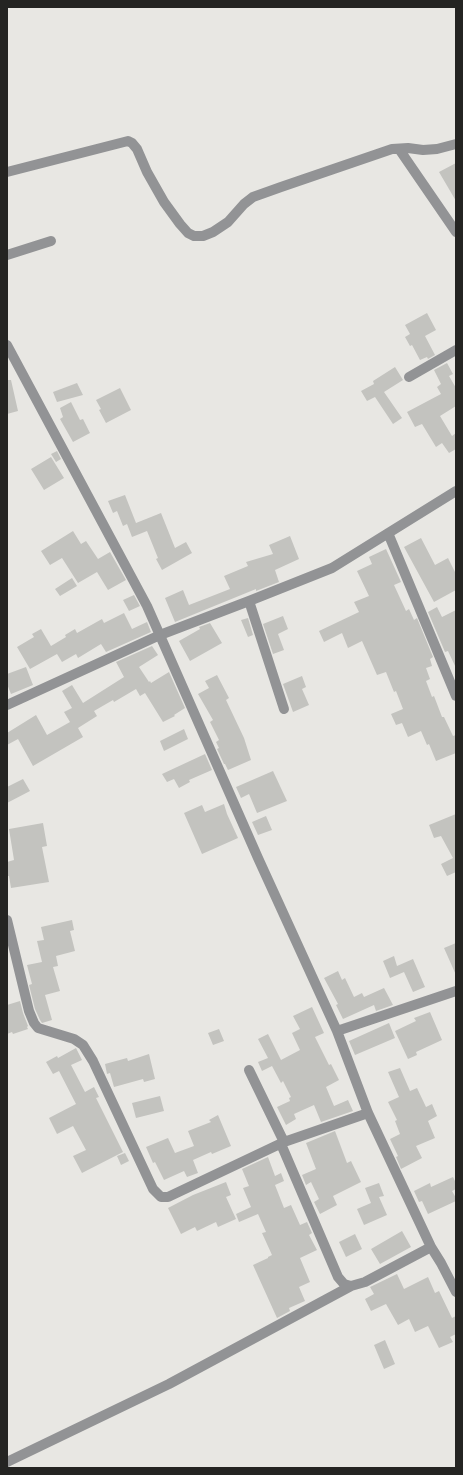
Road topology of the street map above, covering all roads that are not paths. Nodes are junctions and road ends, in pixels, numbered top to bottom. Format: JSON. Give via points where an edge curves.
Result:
{"nodes":[{"id":1,"x":456,"y":144,"type":"edge"},
{"id":2,"x":399,"y":149,"type":"junction"},
{"id":3,"x":7,"y":172,"type":"edge"},
{"id":4,"x":456,"y":232,"type":"edge"},
{"id":5,"x":51,"y":241,"type":"dead end"},
{"id":6,"x":7,"y":255,"type":"edge"},
{"id":7,"x":7,"y":345,"type":"edge"},
{"id":8,"x":456,"y":350,"type":"edge"},
{"id":9,"x":409,"y":377,"type":"dead end"},
{"id":10,"x":456,"y":491,"type":"edge"},
{"id":11,"x":388,"y":534,"type":"junction"},
{"id":12,"x":249,"y":601,"type":"junction"},
{"id":13,"x":160,"y":635,"type":"junction"},
{"id":14,"x":456,"y":696,"type":"edge"},
{"id":15,"x":7,"y":706,"type":"edge"},
{"id":16,"x":284,"y":709,"type":"dead end"},
{"id":17,"x":7,"y":920,"type":"edge"},
{"id":18,"x":456,"y":991,"type":"edge"},
{"id":19,"x":336,"y":1031,"type":"junction"},
{"id":20,"x":249,"y":1070,"type":"dead end"},
{"id":21,"x":368,"y":1113,"type":"junction"},
{"id":22,"x":283,"y":1143,"type":"junction"},
{"id":23,"x":431,"y":1247,"type":"junction"},
{"id":24,"x":351,"y":1286,"type":"junction"},
{"id":25,"x":456,"y":1292,"type":"edge"},
{"id":26,"x":7,"y":1462,"type":"edge"}],
"edges":[{"from":1,"to":2,"type":"street","via":[[437,149]]},
{"from":2,"to":3,"type":"street","via":[[392,149],[253,197],[228,222],[203,236],[188,233],[180,224],[164,202],[137,149],[128,141]]},
{"from":2,"to":4,"type":"street"},
{"from":5,"to":6,"type":"street"},
{"from":7,"to":13,"type":"street","via":[[147,606]]},
{"from":8,"to":9,"type":"street"},
{"from":10,"to":11,"type":"street"},
{"from":11,"to":12,"type":"street","via":[[332,568]]},
{"from":11,"to":14,"type":"street"},
{"from":12,"to":13,"type":"street"},
{"from":12,"to":16,"type":"street"},
{"from":13,"to":15,"type":"street"},
{"from":13,"to":19,"type":"street"},
{"from":17,"to":22,"type":"street","via":[[34,1024],[38,1028],[74,1039],[82,1045],[157,1194],[168,1197]]},
{"from":18,"to":19,"type":"street"},
{"from":19,"to":21,"type":"street"},
{"from":20,"to":22,"type":"street"},
{"from":21,"to":22,"type":"street"},
{"from":21,"to":23,"type":"street"},
{"from":22,"to":24,"type":"street","via":[[338,1277],[344,1284]]},
{"from":23,"to":24,"type":"street","via":[[365,1282]]},
{"from":23,"to":25,"type":"street"},
{"from":24,"to":26,"type":"street","via":[[169,1384]]}]}
